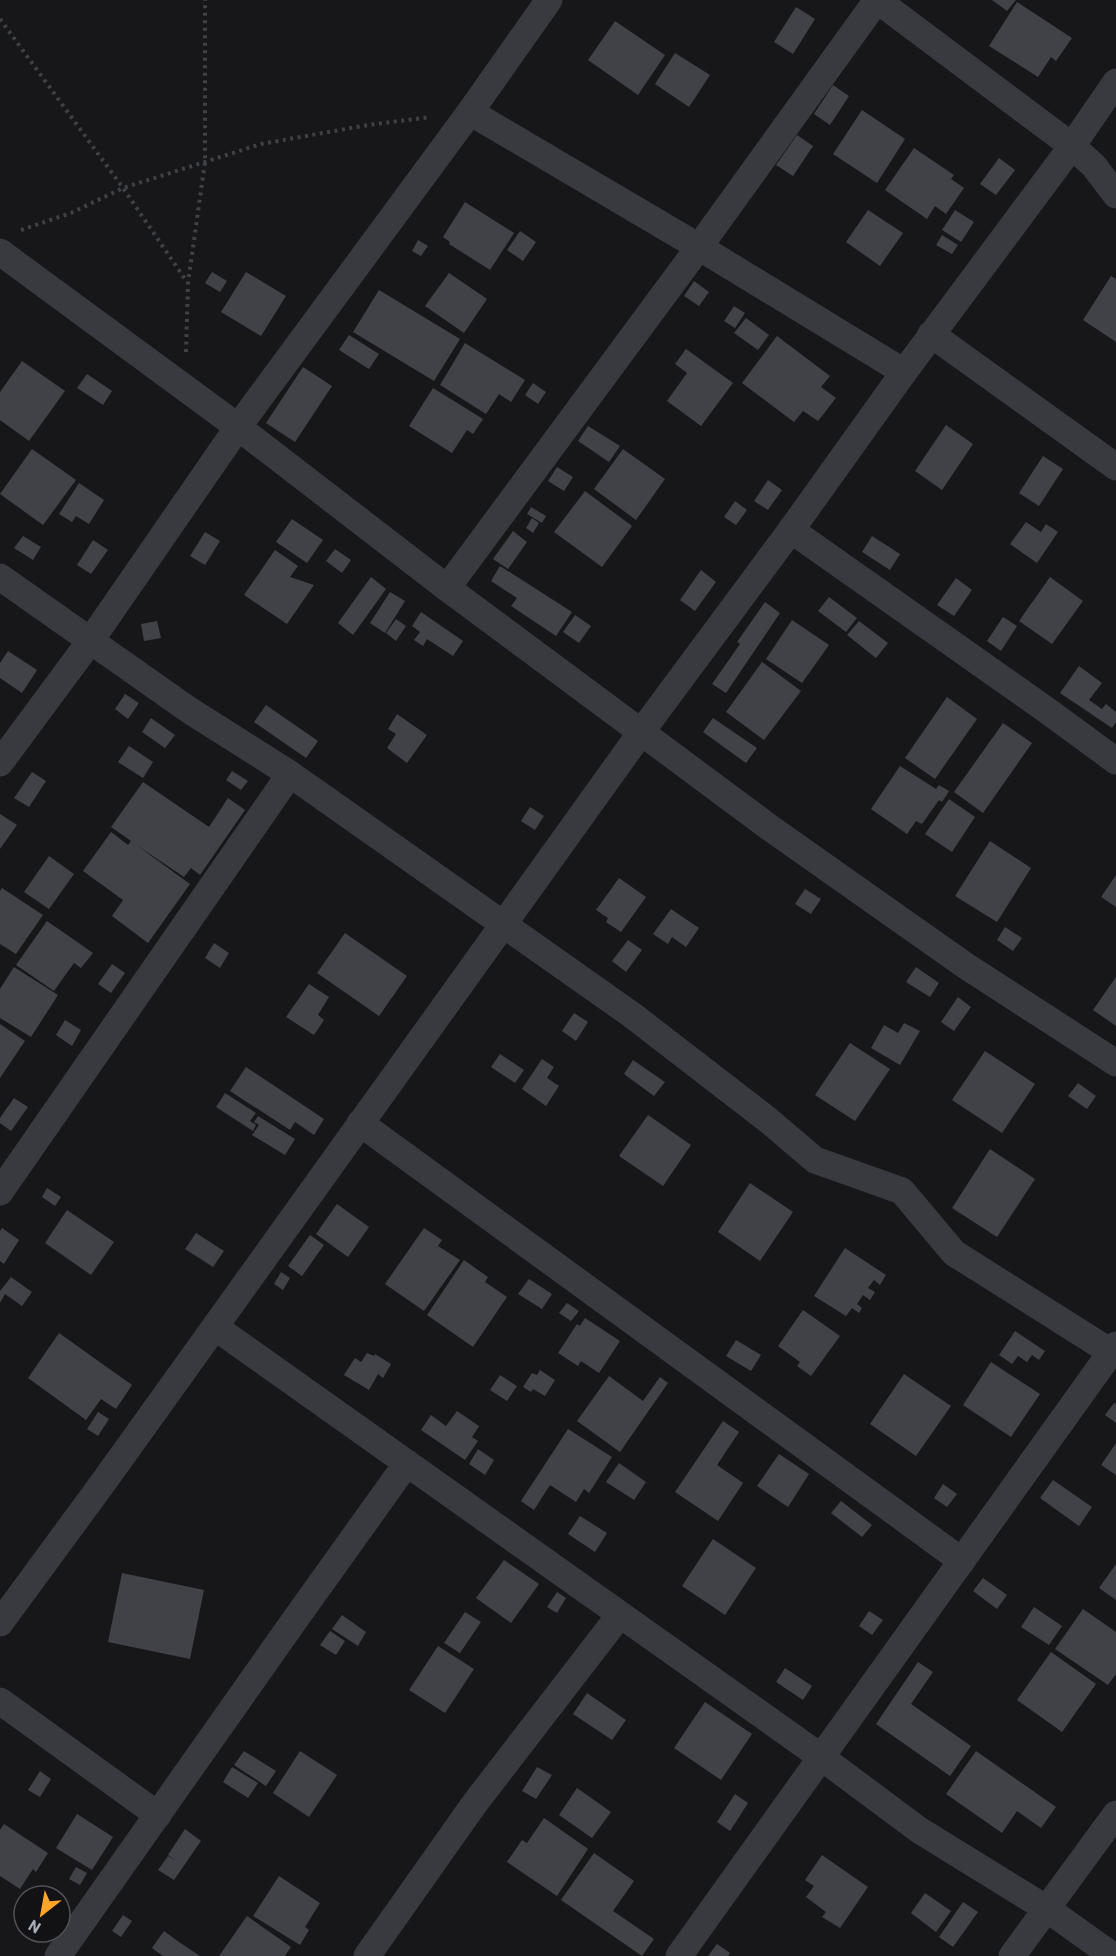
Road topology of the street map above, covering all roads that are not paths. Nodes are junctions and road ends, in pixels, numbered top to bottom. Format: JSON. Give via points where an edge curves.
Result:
{"nodes":[{"id":1,"x":549,"y":0,"type":"edge"},
{"id":2,"x":877,"y":0,"type":"edge"},
{"id":3,"x":1116,"y":82,"type":"edge"},
{"id":4,"x":470,"y":112,"type":"junction"},
{"id":5,"x":1072,"y":146,"type":"junction"},
{"id":6,"x":1116,"y":195,"type":"edge"},
{"id":7,"x":699,"y":247,"type":"junction"},
{"id":8,"x":0,"y":252,"type":"edge"},
{"id":9,"x":932,"y":334,"type":"junction"},
{"id":10,"x":904,"y":372,"type":"junction"},
{"id":11,"x":238,"y":427,"type":"junction"},
{"id":12,"x":1116,"y":467,"type":"edge"},
{"id":13,"x":791,"y":530,"type":"junction"},
{"id":14,"x":0,"y":578,"type":"edge"},
{"id":15,"x":447,"y":588,"type":"junction"},
{"id":16,"x":91,"y":640,"type":"junction"},
{"id":17,"x":642,"y":731,"type":"junction"},
{"id":18,"x":1116,"y":761,"type":"edge"},
{"id":19,"x":0,"y":763,"type":"edge"},
{"id":20,"x":290,"y":774,"type":"junction"},
{"id":21,"x":504,"y":924,"type":"junction"},
{"id":22,"x":1116,"y":1063,"type":"edge"},
{"id":23,"x":360,"y":1124,"type":"junction"},
{"id":24,"x":0,"y":1192,"type":"edge"},
{"id":25,"x":215,"y":1327,"type":"junction"},
{"id":26,"x":1113,"y":1349,"type":"edge"},
{"id":27,"x":407,"y":1463,"type":"junction"},
{"id":28,"x":962,"y":1561,"type":"junction"},
{"id":29,"x":619,"y":1616,"type":"junction"},
{"id":30,"x":0,"y":1623,"type":"edge"},
{"id":31,"x":0,"y":1701,"type":"edge"},
{"id":32,"x":821,"y":1757,"type":"junction"},
{"id":33,"x":1116,"y":1814,"type":"edge"},
{"id":34,"x":158,"y":1815,"type":"junction"},
{"id":35,"x":1047,"y":1909,"type":"junction"},
{"id":36,"x":58,"y":1956,"type":"edge"},
{"id":37,"x":367,"y":1956,"type":"edge"},
{"id":38,"x":679,"y":1956,"type":"edge"},
{"id":39,"x":1012,"y":1956,"type":"edge"},
{"id":40,"x":1113,"y":1956,"type":"edge"}],
"edges":[{"from":1,"to":4,"type":"street"},
{"from":2,"to":5,"type":"street"},
{"from":2,"to":7,"type":"street"},
{"from":3,"to":5,"type":"street"},
{"from":4,"to":7,"type":"street"},
{"from":4,"to":11,"type":"street"},
{"from":5,"to":6,"type":"street","via":[[1094,166]]},
{"from":5,"to":9,"type":"street"},
{"from":7,"to":10,"type":"street"},
{"from":7,"to":15,"type":"street"},
{"from":8,"to":11,"type":"street"},
{"from":9,"to":10,"type":"street"},
{"from":9,"to":12,"type":"street"},
{"from":10,"to":13,"type":"street"},
{"from":11,"to":15,"type":"street"},
{"from":11,"to":16,"type":"street"},
{"from":13,"to":17,"type":"street"},
{"from":13,"to":18,"type":"street"},
{"from":14,"to":16,"type":"street"},
{"from":15,"to":17,"type":"street"},
{"from":16,"to":19,"type":"street"},
{"from":16,"to":20,"type":"street","via":[[189,710]]},
{"from":17,"to":21,"type":"street"},
{"from":17,"to":22,"type":"street","via":[[880,906]]},
{"from":20,"to":21,"type":"street"},
{"from":20,"to":24,"type":"street"},
{"from":21,"to":23,"type":"street"},
{"from":21,"to":26,"type":"street","via":[[632,1015],[815,1160],[902,1191],[954,1253]]},
{"from":23,"to":25,"type":"street"},
{"from":23,"to":28,"type":"street"},
{"from":25,"to":27,"type":"street"},
{"from":25,"to":30,"type":"street"},
{"from":26,"to":28,"type":"street"},
{"from":27,"to":29,"type":"street"},
{"from":27,"to":34,"type":"street"},
{"from":28,"to":32,"type":"street"},
{"from":29,"to":32,"type":"street"},
{"from":29,"to":37,"type":"street","via":[[475,1803]]},
{"from":31,"to":34,"type":"street"},
{"from":32,"to":35,"type":"street","via":[[919,1830]]},
{"from":32,"to":38,"type":"street"},
{"from":33,"to":35,"type":"street"},
{"from":34,"to":36,"type":"street"},
{"from":35,"to":39,"type":"street"},
{"from":35,"to":40,"type":"street"}]}
